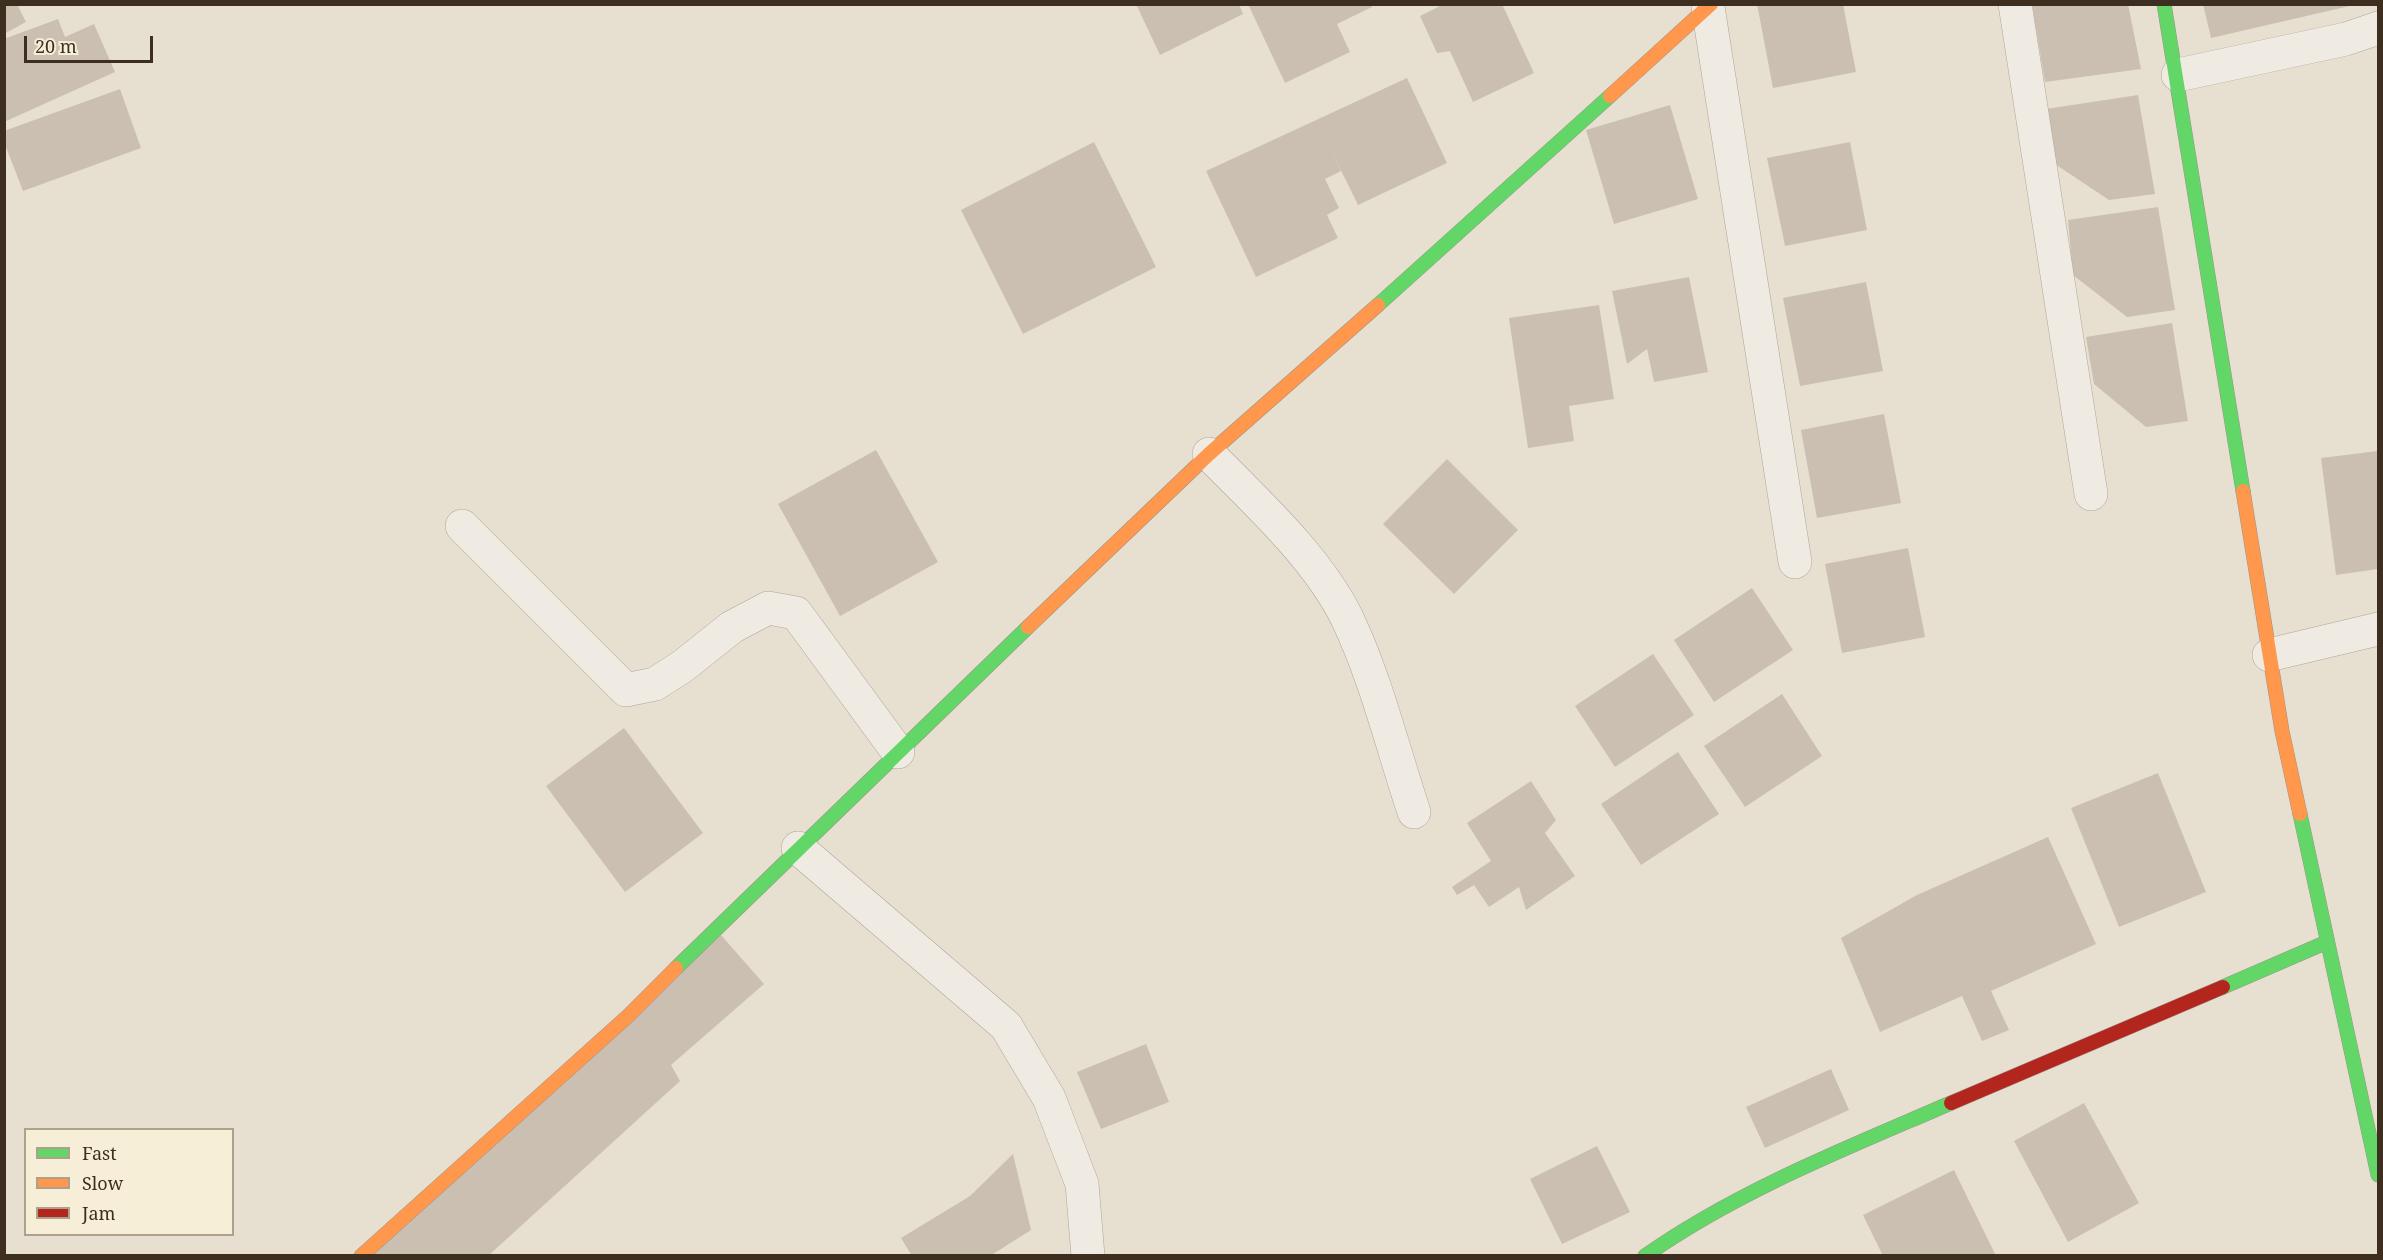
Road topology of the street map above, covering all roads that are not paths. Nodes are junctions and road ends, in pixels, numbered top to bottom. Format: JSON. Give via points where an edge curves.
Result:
{"nodes":[{"id":1,"x":2015,"y":4,"type":"edge"},
{"id":2,"x":2164,"y":4,"type":"edge"},
{"id":3,"x":1710,"y":6,"type":"edge"},
{"id":4,"x":2378,"y":32,"type":"edge"},
{"id":5,"x":2178,"y":75,"type":"junction"},
{"id":6,"x":1209,"y":454,"type":"junction"},
{"id":7,"x":2091,"y":494,"type":"dead end"},
{"id":8,"x":462,"y":526,"type":"dead end"},
{"id":9,"x":1795,"y":562,"type":"dead end"},
{"id":10,"x":2379,"y":628,"type":"edge"},
{"id":11,"x":2269,"y":655,"type":"junction"},
{"id":12,"x":898,"y":752,"type":"junction"},
{"id":13,"x":1414,"y":812,"type":"dead end"},
{"id":14,"x":798,"y":848,"type":"junction"},
{"id":15,"x":2327,"y":942,"type":"junction"},
{"id":16,"x":2379,"y":1175,"type":"edge"},
{"id":17,"x":361,"y":1256,"type":"edge"},
{"id":18,"x":1088,"y":1256,"type":"edge"},
{"id":19,"x":1645,"y":1256,"type":"edge"}],
"edges":[{"from":1,"to":7,"type":"street"},
{"from":2,"to":5,"type":"street"},
{"from":3,"to":6,"type":"street"},
{"from":3,"to":9,"type":"street"},
{"from":4,"to":5,"type":"street"},
{"from":5,"to":11,"type":"street"},
{"from":6,"to":12,"type":"street"},
{"from":6,"to":13,"type":"street","via":[[1287,534],[1347,617]]},
{"from":8,"to":12,"type":"street","via":[[626,690],[655,684],[732,627],[768,608],[796,613]]},
{"from":10,"to":11,"type":"street"},
{"from":11,"to":15,"type":"street"},
{"from":12,"to":14,"type":"street"},
{"from":14,"to":17,"type":"street","via":[[628,1016]]},
{"from":14,"to":18,"type":"street","via":[[1006,1026],[1048,1098],[1082,1184]]},
{"from":15,"to":16,"type":"street"},
{"from":15,"to":19,"type":"street","via":[[1841,1150],[1686,1227]]}]}
